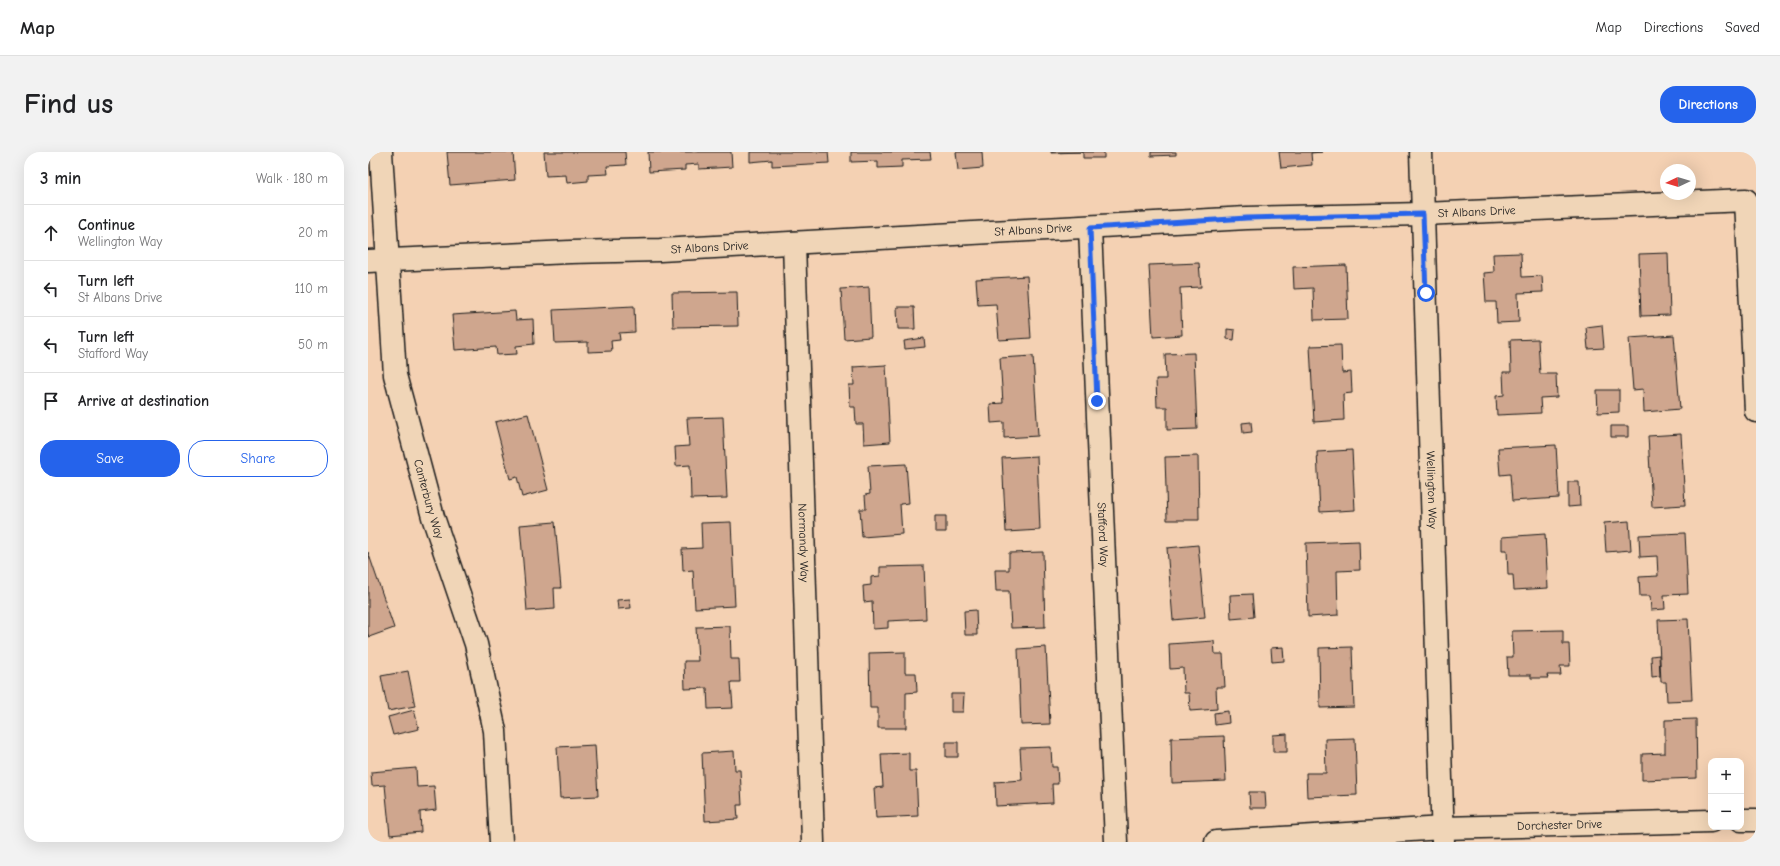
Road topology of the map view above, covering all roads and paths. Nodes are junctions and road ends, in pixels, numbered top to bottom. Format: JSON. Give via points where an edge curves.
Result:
{"nodes":[{"id":1,"x":381,"y":152,"type":"edge"},
{"id":2,"x":1421,"y":152,"type":"edge"},
{"id":3,"x":1423,"y":214,"type":"junction"},
{"id":4,"x":1090,"y":228,"type":"junction"},
{"id":5,"x":794,"y":243,"type":"junction"},
{"id":6,"x":378,"y":261,"type":"edge"},
{"id":7,"x":1756,"y":411,"type":"edge"},
{"id":8,"x":1744,"y":820,"type":"edge"},
{"id":9,"x":1756,"y":820,"type":"edge"},
{"id":10,"x":1708,"y":821,"type":"edge"},
{"id":11,"x":1443,"y":835,"type":"edge"},
{"id":12,"x":501,"y":842,"type":"edge"},
{"id":13,"x":813,"y":842,"type":"edge"},
{"id":14,"x":1116,"y":842,"type":"edge"},
{"id":15,"x":1216,"y":842,"type":"edge"}],
"edges":[{"from":1,"to":6,"type":"street","name":"Canterbury Way"},
{"from":2,"to":3,"type":"street","name":"Wellington Way"},
{"from":3,"to":4,"type":"street","name":"St Albans Drive","via":[[1247,218]]},
{"from":3,"to":7,"type":"street","name":"St Albans Drive","via":[[1746,200]]},
{"from":3,"to":11,"type":"street","name":"Wellington Way"},
{"from":4,"to":5,"type":"street","name":"St Albans Drive"},
{"from":4,"to":14,"type":"street","name":"Stafford Way"},
{"from":5,"to":6,"type":"street","name":"St Albans Drive"},
{"from":5,"to":13,"type":"street","name":"Normandy Way"},
{"from":6,"to":12,"type":"street","name":"Canterbury Way","via":[[395,375],[433,517],[476,644],[494,732]]},
{"from":8,"to":9,"type":"street"},
{"from":10,"to":11,"type":"street","name":"Dorchester Drive"},
{"from":11,"to":15,"type":"street","name":"Dorchester Drive"}]}
